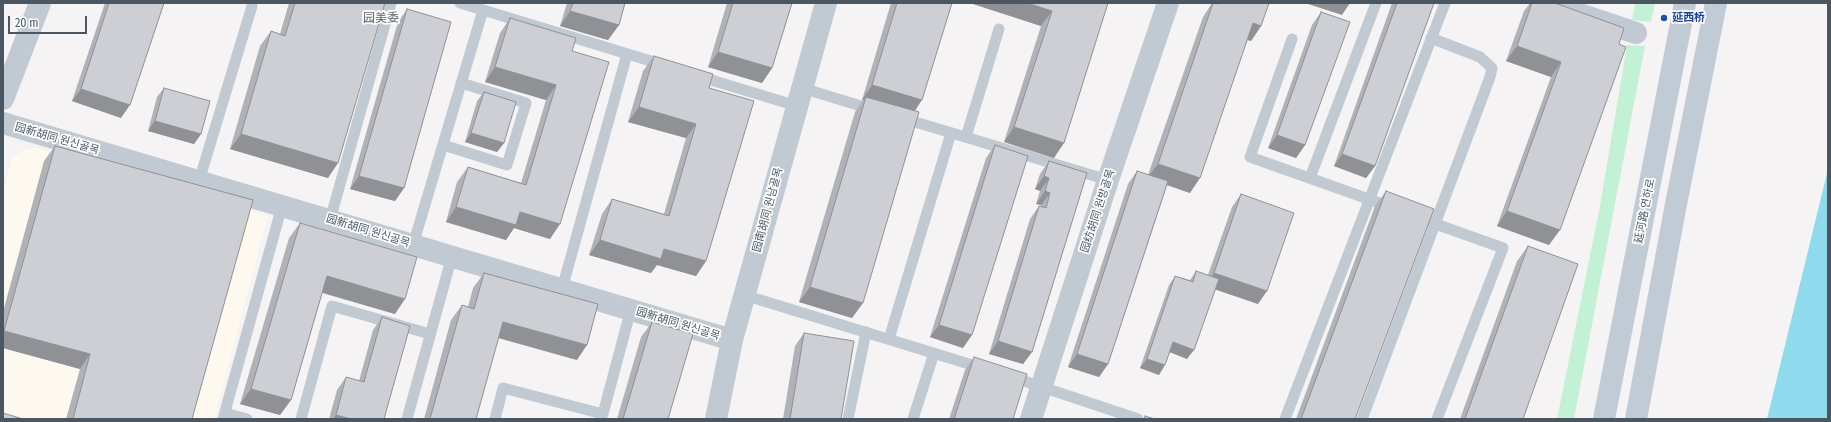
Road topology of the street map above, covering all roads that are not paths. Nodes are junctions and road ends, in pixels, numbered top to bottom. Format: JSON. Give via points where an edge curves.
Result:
{"nodes":[{"id":1,"x":40,"y":3,"type":"edge"},
{"id":2,"x":391,"y":3,"type":"edge"},
{"id":3,"x":460,"y":3,"type":"edge"},
{"id":4,"x":826,"y":3,"type":"edge"},
{"id":5,"x":1168,"y":3,"type":"edge"},
{"id":6,"x":1376,"y":3,"type":"edge"},
{"id":7,"x":1445,"y":3,"type":"edge"},
{"id":8,"x":1547,"y":3,"type":"edge"},
{"id":9,"x":1685,"y":3,"type":"edge"},
{"id":10,"x":1716,"y":3,"type":"edge"},
{"id":11,"x":252,"y":6,"type":"dead end"},
{"id":12,"x":482,"y":10,"type":"junction"},
{"id":13,"x":999,"y":29,"type":"dead end"},
{"id":14,"x":1636,"y":33,"type":"dead end"},
{"id":15,"x":1432,"y":38,"type":"junction"},
{"id":16,"x":1292,"y":39,"type":"dead end"},
{"id":17,"x":627,"y":54,"type":"junction"},
{"id":18,"x":671,"y":68,"type":"edge"},
{"id":19,"x":686,"y":72,"type":"edge"},
{"id":20,"x":461,"y":83,"type":"junction"},
{"id":21,"x":799,"y":97,"type":"junction"},
{"id":22,"x":3,"y":99,"type":"edge"},
{"id":23,"x":3,"y":124,"type":"edge"},
{"id":24,"x":951,"y":133,"type":"junction"},
{"id":25,"x":966,"y":137,"type":"junction"},
{"id":26,"x":443,"y":145,"type":"junction"},
{"id":27,"x":1310,"y":178,"type":"junction"},
{"id":28,"x":1108,"y":180,"type":"junction"},
{"id":29,"x":198,"y":181,"type":"junction"},
{"id":30,"x":1369,"y":200,"type":"junction"},
{"id":31,"x":282,"y":206,"type":"junction"},
{"id":32,"x":330,"y":220,"type":"junction"},
{"id":33,"x":1435,"y":223,"type":"junction"},
{"id":34,"x":413,"y":245,"type":"junction"},
{"id":35,"x":452,"y":256,"type":"junction"},
{"id":36,"x":562,"y":289,"type":"junction"},
{"id":37,"x":744,"y":295,"type":"junction"},
{"id":38,"x":631,"y":310,"type":"junction"},
{"id":39,"x":866,"y":332,"type":"junction"},
{"id":40,"x":430,"y":334,"type":"junction"},
{"id":41,"x":889,"y":339,"type":"junction"},
{"id":42,"x":732,"y":340,"type":"junction"},
{"id":43,"x":934,"y":353,"type":"junction"},
{"id":44,"x":1042,"y":386,"type":"junction"},
{"id":45,"x":224,"y":416,"type":"edge"},
{"id":46,"x":247,"y":419,"type":"edge"},
{"id":47,"x":301,"y":419,"type":"edge"},
{"id":48,"x":407,"y":419,"type":"edge"},
{"id":49,"x":495,"y":419,"type":"edge"},
{"id":50,"x":716,"y":419,"type":"edge"},
{"id":51,"x":848,"y":419,"type":"edge"},
{"id":52,"x":913,"y":419,"type":"edge"},
{"id":53,"x":1031,"y":419,"type":"edge"},
{"id":54,"x":1138,"y":419,"type":"edge"},
{"id":55,"x":1285,"y":419,"type":"edge"},
{"id":56,"x":1362,"y":419,"type":"edge"},
{"id":57,"x":1437,"y":419,"type":"edge"},
{"id":58,"x":1604,"y":419,"type":"edge"},
{"id":59,"x":1636,"y":419,"type":"edge"}],
"edges":[{"from":1,"to":22,"type":"street"},
{"from":2,"to":32,"type":"lane"},
{"from":3,"to":12,"type":"lane"},
{"from":4,"to":21,"type":"street","name":"园南胡同 원남골목"},
{"from":5,"to":28,"type":"street","name":"园纺胡同 원방골목"},
{"from":6,"to":27,"type":"lane"},
{"from":7,"to":15,"type":"lane"},
{"from":8,"to":14,"type":"street"},
{"from":9,"to":58,"type":"main road","name":"延河路 연하로"},
{"from":10,"to":59,"type":"main road"},
{"from":11,"to":29,"type":"lane"},
{"from":12,"to":17,"type":"lane"},
{"from":12,"to":20,"type":"lane"},
{"from":13,"to":25,"type":"lane"},
{"from":15,"to":30,"type":"lane"},
{"from":15,"to":33,"type":"lane","via":[[1480,57],[1492,68]]},
{"from":16,"to":27,"type":"lane","via":[[1250,156]]},
{"from":17,"to":18,"type":"lane"},
{"from":17,"to":36,"type":"lane"},
{"from":19,"to":21,"type":"lane"},
{"from":20,"to":26,"type":"lane"},
{"from":20,"to":26,"type":"lane","via":[[526,103],[506,165]]},
{"from":21,"to":24,"type":"lane","via":[[887,114]]},
{"from":21,"to":37,"type":"street","name":"园南胡同 원남골목"},
{"from":23,"to":29,"type":"street","name":"园新胡同 원신골목"},
{"from":24,"to":25,"type":"lane"},
{"from":24,"to":41,"type":"lane"},
{"from":25,"to":28,"type":"lane"},
{"from":26,"to":34,"type":"lane"},
{"from":27,"to":30,"type":"lane"},
{"from":28,"to":44,"type":"street","name":"园纺胡同 원방골목"},
{"from":29,"to":31,"type":"street","name":"园新胡同 원신골목"},
{"from":30,"to":33,"type":"lane"},
{"from":30,"to":55,"type":"lane"},
{"from":31,"to":32,"type":"street","name":"园新胡同 원신골목"},
{"from":31,"to":45,"type":"lane"},
{"from":32,"to":34,"type":"street","name":"园新胡同 원신골목"},
{"from":33,"to":56,"type":"lane"},
{"from":33,"to":57,"type":"lane","via":[[1503,248]]},
{"from":34,"to":35,"type":"street","name":"园新胡同 원신골목"},
{"from":35,"to":36,"type":"street","name":"园新胡同 원신골목"},
{"from":35,"to":40,"type":"lane"},
{"from":36,"to":38,"type":"street","name":"园新胡同 원신골목"},
{"from":37,"to":39,"type":"lane"},
{"from":37,"to":42,"type":"street","name":"园南胡同 원남골목"},
{"from":38,"to":42,"type":"street","name":"园新胡同 원신골목"},
{"from":38,"to":49,"type":"lane","via":[[603,414],[503,388]]},
{"from":39,"to":41,"type":"lane"},
{"from":39,"to":51,"type":"lane"},
{"from":40,"to":47,"type":"lane","via":[[332,306]]},
{"from":40,"to":48,"type":"lane"},
{"from":41,"to":43,"type":"lane"},
{"from":42,"to":50,"type":"street","name":"园南胡同 원남골목"},
{"from":43,"to":44,"type":"lane"},
{"from":43,"to":52,"type":"lane"},
{"from":44,"to":53,"type":"street","name":"园纺胡同 원방골목"},
{"from":44,"to":54,"type":"lane"},
{"from":45,"to":46,"type":"lane"}]}
